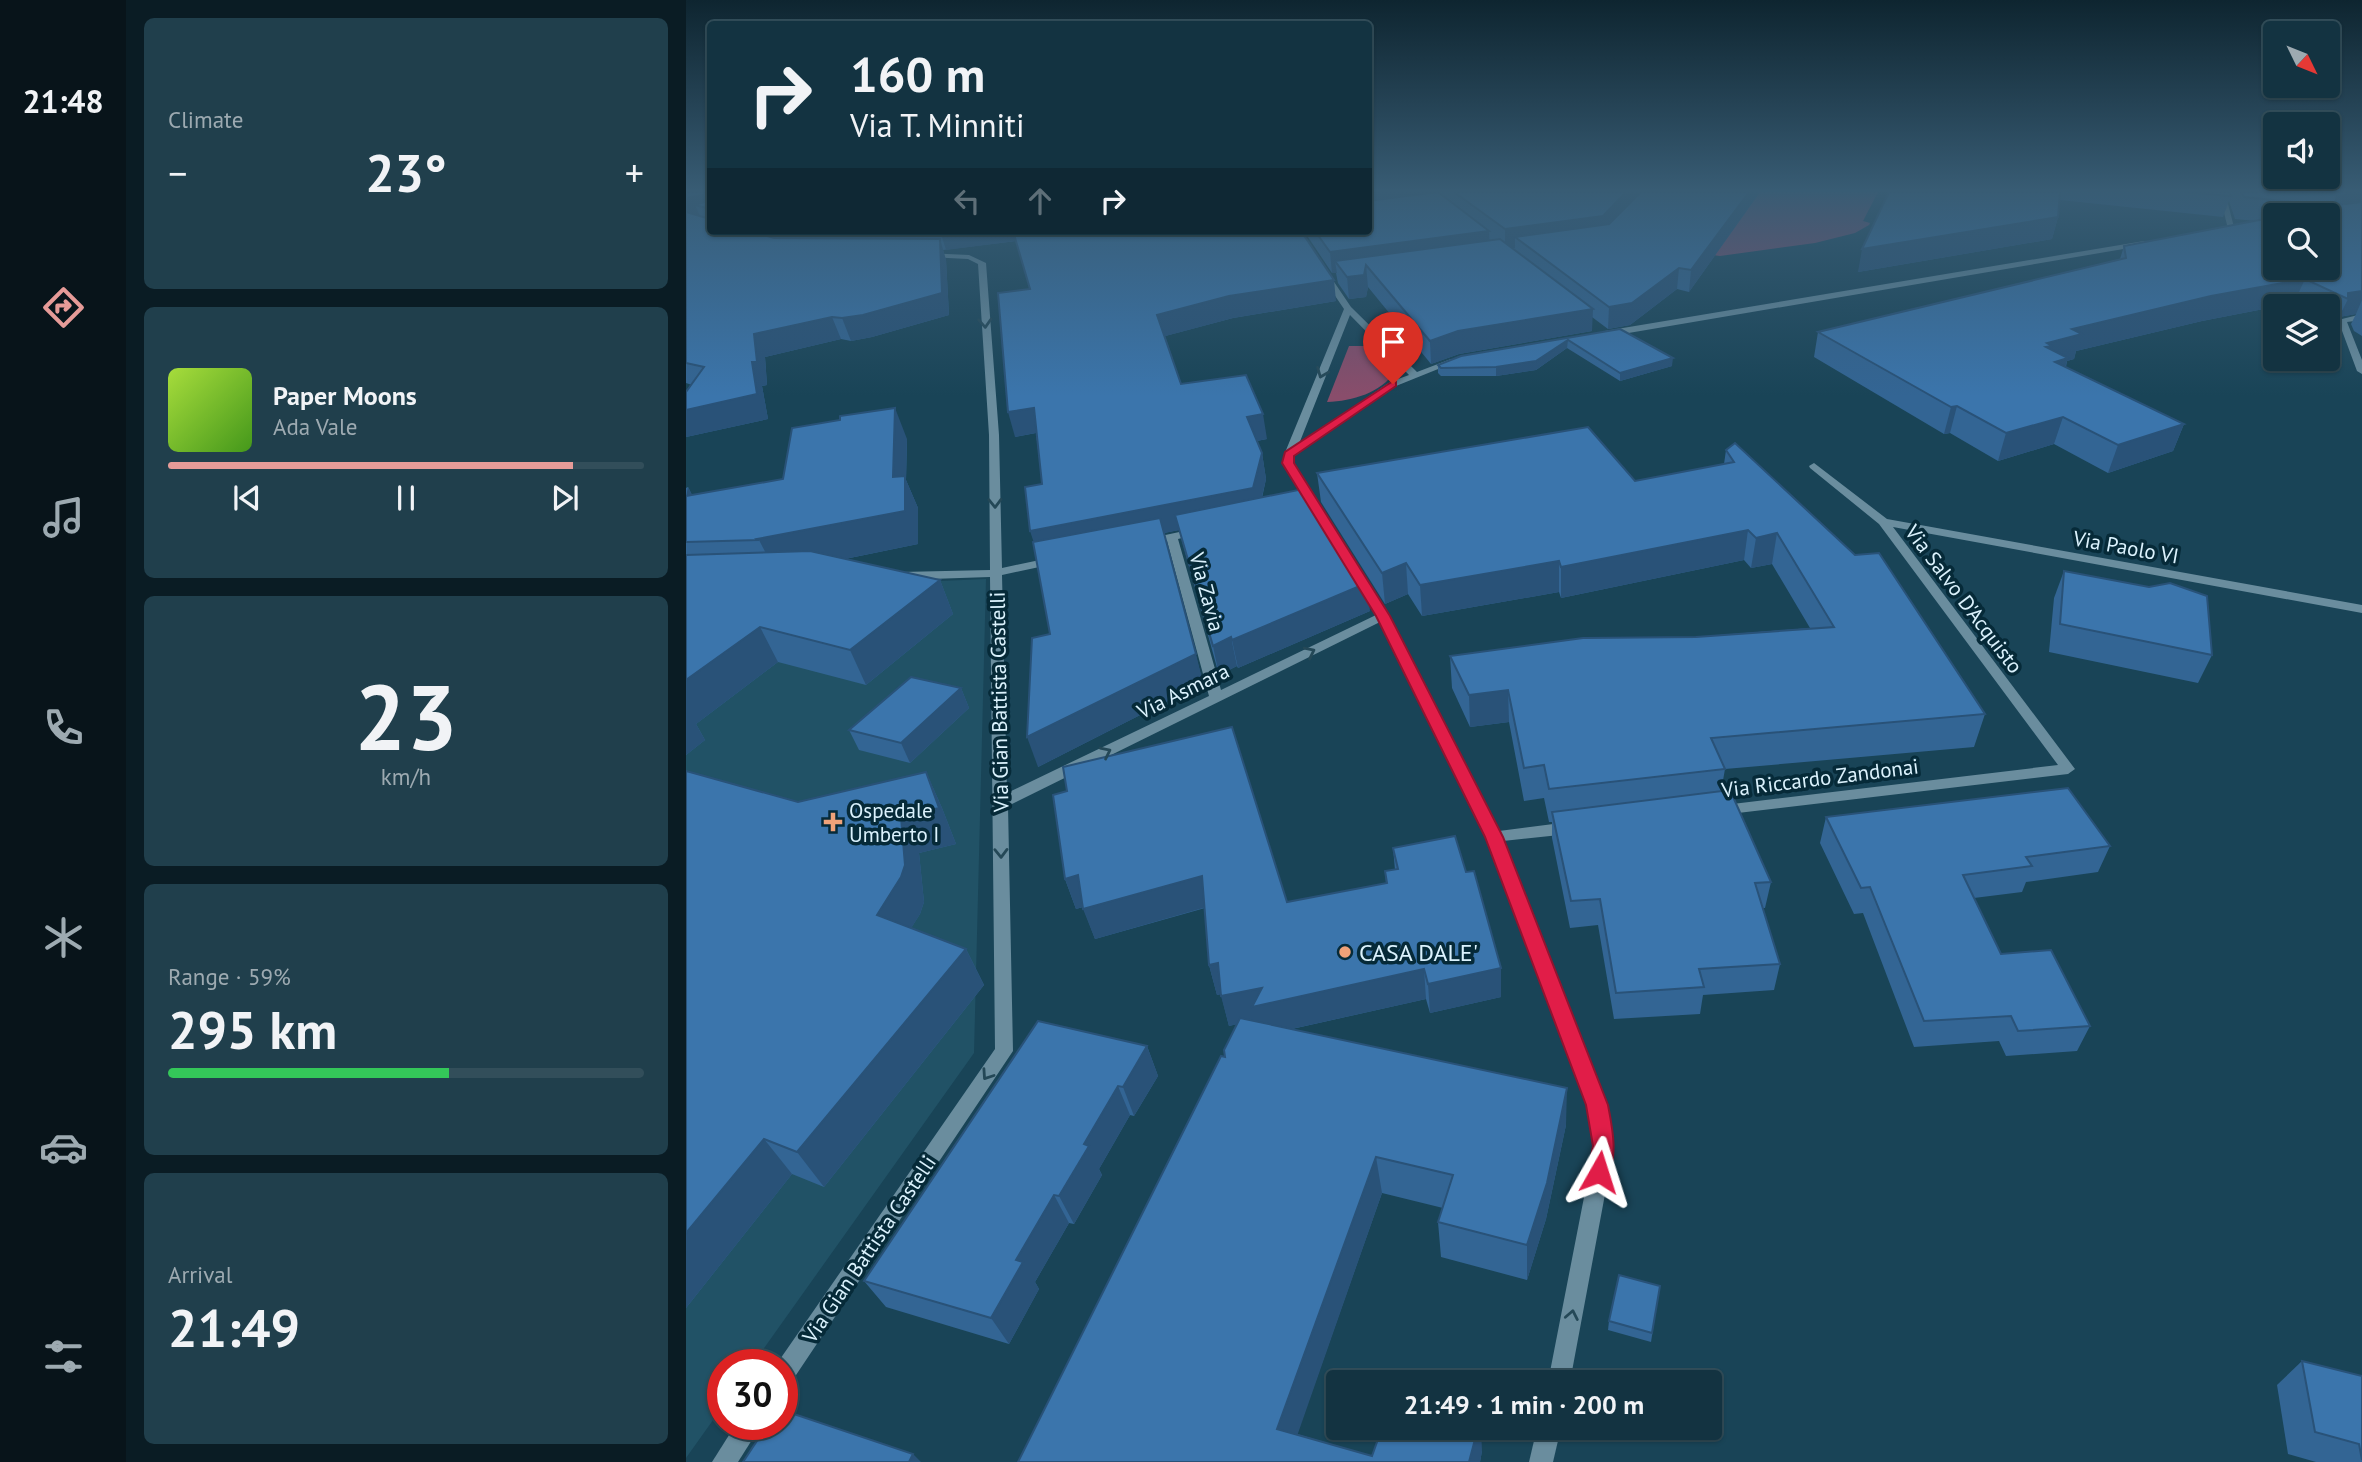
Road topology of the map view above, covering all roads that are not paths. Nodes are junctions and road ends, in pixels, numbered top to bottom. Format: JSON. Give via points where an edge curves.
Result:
{"nodes":[{"id":1,"x":976,"y":260,"type":"edge"},
{"id":2,"x":2048,"y":260,"type":"edge"},
{"id":3,"x":1322,"y":270,"type":"edge"},
{"id":4,"x":1342,"y":277,"type":"edge"},
{"id":5,"x":1329,"y":279,"type":"junction"},
{"id":6,"x":1348,"y":309,"type":"junction"},
{"id":7,"x":2362,"y":317,"type":"edge"},
{"id":8,"x":1594,"y":326,"type":"edge"},
{"id":9,"x":1605,"y":334,"type":"junction"},
{"id":10,"x":1591,"y":336,"type":"edge"},
{"id":11,"x":1459,"y":360,"type":"edge"},
{"id":12,"x":2362,"y":371,"type":"edge"},
{"id":13,"x":1415,"y":375,"type":"junction"},
{"id":14,"x":1289,"y":455,"type":"junction"},
{"id":15,"x":1814,"y":466,"type":"dead end"},
{"id":16,"x":1315,"y":512,"type":"edge"},
{"id":17,"x":1883,"y":522,"type":"junction"},
{"id":18,"x":1211,"y":529,"type":"edge"},
{"id":19,"x":1172,"y":537,"type":"junction"},
{"id":20,"x":1131,"y":545,"type":"edge"},
{"id":21,"x":1064,"y":559,"type":"edge"},
{"id":22,"x":1350,"y":562,"type":"edge"},
{"id":23,"x":997,"y":573,"type":"junction"},
{"id":24,"x":888,"y":576,"type":"edge"},
{"id":25,"x":2362,"y":609,"type":"edge"},
{"id":26,"x":1383,"y":616,"type":"junction"},
{"id":27,"x":1216,"y":698,"type":"junction"},
{"id":28,"x":2068,"y":769,"type":"joint"},
{"id":29,"x":1000,"y":803,"type":"junction"},
{"id":30,"x":1699,"y":813,"type":"edge"},
{"id":31,"x":1590,"y":826,"type":"edge"},
{"id":32,"x":1494,"y":837,"type":"junction"},
{"id":33,"x":798,"y":1353,"type":"edge"},
{"id":34,"x":1561,"y":1370,"type":"edge"},
{"id":35,"x":739,"y":1440,"type":"edge"},
{"id":36,"x":1546,"y":1440,"type":"edge"},
{"id":37,"x":724,"y":1462,"type":"edge"},
{"id":38,"x":1541,"y":1462,"type":"edge"}],
"edges":[{"from":1,"to":23,"type":"street","name":"Via Gian Battista Castelli","one_way":true,"via":[[982,263],[994,435]]},
{"from":2,"to":9,"type":"street"},
{"from":3,"to":5,"type":"street"},
{"from":4,"to":5,"type":"street"},
{"from":5,"to":6,"type":"street"},
{"from":6,"to":13,"type":"street"},
{"from":6,"to":14,"type":"street","one_way":true},
{"from":7,"to":12,"type":"street","via":[[2342,320]]},
{"from":8,"to":9,"type":"street"},
{"from":9,"to":10,"type":"street"},
{"from":11,"to":13,"type":"street"},
{"from":13,"to":14,"type":"street","via":[[1363,402]]},
{"from":14,"to":16,"type":"street","via":[[1288,463]]},
{"from":15,"to":17,"type":"street","name":"Via Salvo D'Acquisto"},
{"from":17,"to":25,"type":"street","name":"Via Paolo VI"},
{"from":17,"to":28,"type":"street","name":"Via Salvo D'Acquisto"},
{"from":18,"to":19,"type":"street"},
{"from":19,"to":20,"type":"street"},
{"from":19,"to":27,"type":"street","name":"Via Zavia"},
{"from":21,"to":23,"type":"street"},
{"from":22,"to":26,"type":"street"},
{"from":23,"to":24,"type":"street"},
{"from":23,"to":29,"type":"street","name":"Via Gian Battista Castelli"},
{"from":27,"to":26,"type":"street","name":"Via Asmara","one_way":true},
{"from":26,"to":32,"type":"street"},
{"from":29,"to":27,"type":"street","name":"Via Asmara","one_way":true},
{"from":28,"to":30,"type":"street","name":"Via Riccardo Zandonai"},
{"from":29,"to":33,"type":"street","name":"Via Gian Battista Castelli","one_way":true,"via":[[1004,1051]]},
{"from":31,"to":32,"type":"street"},
{"from":34,"to":32,"type":"street","one_way":true,"via":[[1604,1146],[1597,1105]]},
{"from":35,"to":37,"type":"street"},
{"from":36,"to":38,"type":"street"}]}
